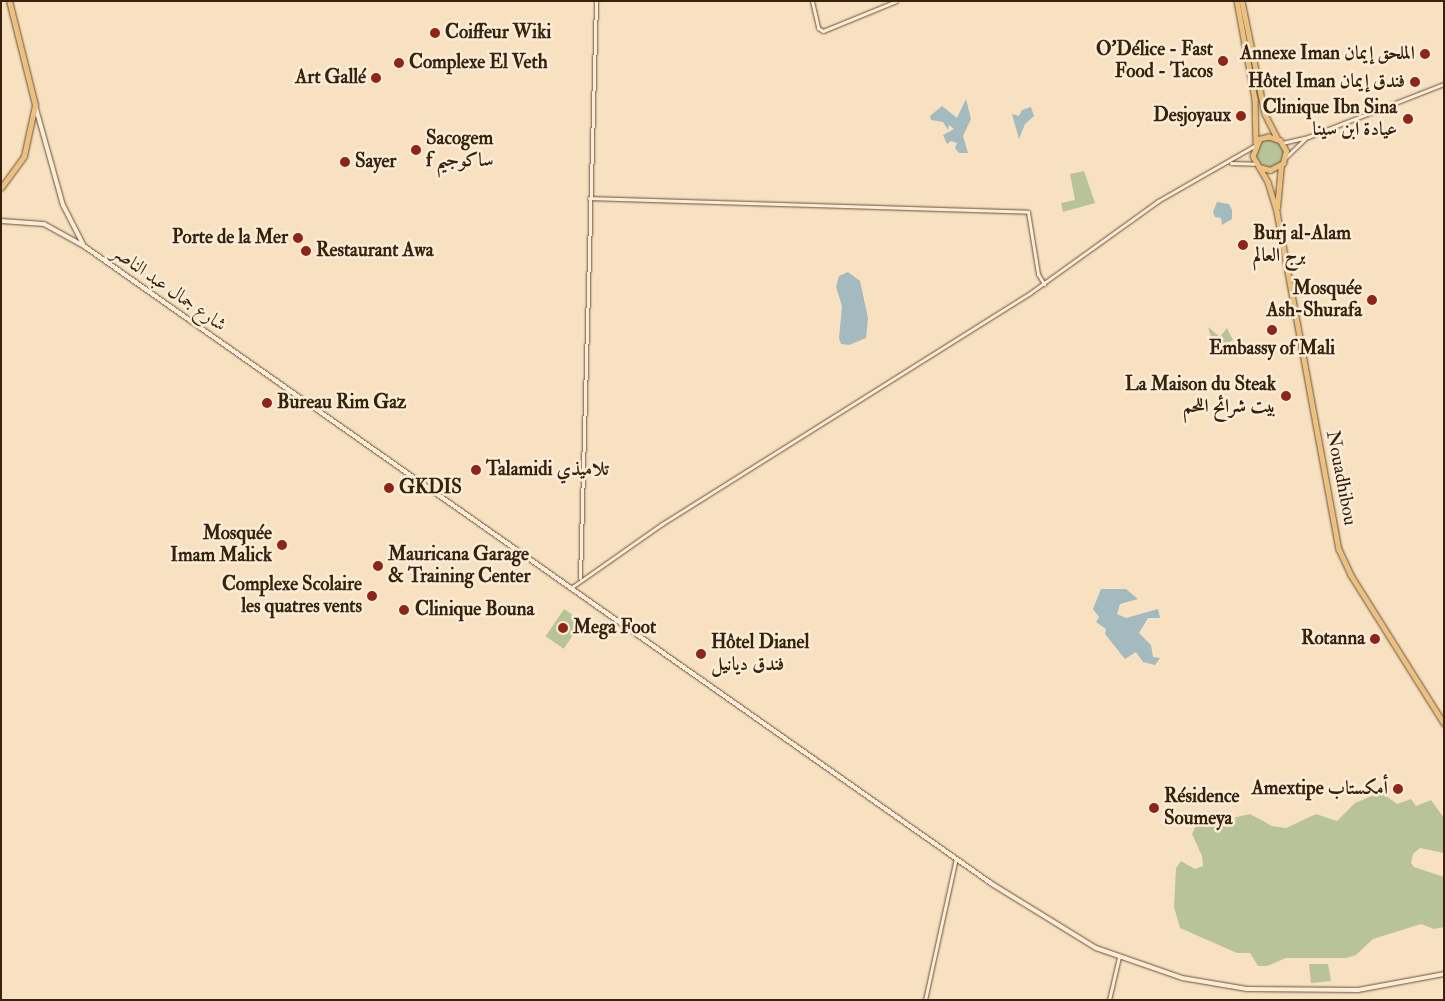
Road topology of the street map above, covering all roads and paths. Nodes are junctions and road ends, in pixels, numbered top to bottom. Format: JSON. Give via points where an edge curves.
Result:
{"nodes":[{"id":1,"x":9,"y":1,"type":"edge"},
{"id":2,"x":596,"y":1,"type":"edge"},
{"id":3,"x":812,"y":1,"type":"edge"},
{"id":4,"x":896,"y":1,"type":"edge"},
{"id":5,"x":1237,"y":1,"type":"edge"},
{"id":6,"x":1242,"y":1,"type":"edge"},
{"id":7,"x":1444,"y":84,"type":"edge"},
{"id":8,"x":36,"y":105,"type":"junction"},
{"id":9,"x":1308,"y":137,"type":"junction"},
{"id":10,"x":1280,"y":141,"type":"junction"},
{"id":11,"x":1255,"y":144,"type":"junction"},
{"id":12,"x":1285,"y":158,"type":"junction"},
{"id":13,"x":1224,"y":165,"type":"junction"},
{"id":14,"x":1258,"y":165,"type":"junction"},
{"id":15,"x":1281,"y":165,"type":"junction"},
{"id":16,"x":1,"y":188,"type":"edge"},
{"id":17,"x":590,"y":198,"type":"junction"},
{"id":18,"x":1277,"y":212,"type":"junction"},
{"id":19,"x":1,"y":221,"type":"edge"},
{"id":20,"x":84,"y":246,"type":"junction"},
{"id":21,"x":1044,"y":284,"type":"junction"},
{"id":22,"x":580,"y":578,"type":"junction"},
{"id":23,"x":572,"y":587,"type":"junction"},
{"id":24,"x":1444,"y":723,"type":"edge"},
{"id":25,"x":956,"y":858,"type":"junction"},
{"id":26,"x":1119,"y":958,"type":"junction"},
{"id":27,"x":1444,"y":974,"type":"edge"},
{"id":28,"x":925,"y":1000,"type":"edge"},
{"id":29,"x":1109,"y":1000,"type":"edge"}],
"edges":[{"from":1,"to":8,"type":"main road"},
{"from":2,"to":17,"type":"street"},
{"from":3,"to":4,"type":"street","via":[[818,28],[823,31]]},
{"from":5,"to":11,"type":"main road","via":[[1255,99]]},
{"from":6,"to":10,"type":"main road","via":[[1266,114]]},
{"from":7,"to":9,"type":"street"},
{"from":8,"to":16,"type":"main road","via":[[24,156]]},
{"from":8,"to":20,"type":"main road","name":"شارع جمال عبد الناصر","via":[[63,205]]},
{"from":9,"to":10,"type":"street"},
{"from":9,"to":12,"type":"street"},
{"from":10,"to":11,"type":"main road","via":[[1267,137]]},
{"from":10,"to":12,"type":"main road"},
{"from":11,"to":13,"type":"street"},
{"from":11,"to":14,"type":"main road"},
{"from":12,"to":15,"type":"main road"},
{"from":13,"to":14,"type":"street","via":[[1244,161]]},
{"from":13,"to":21,"type":"street","via":[[1158,201]]},
{"from":14,"to":15,"type":"main road","via":[[1270,170]]},
{"from":14,"to":18,"type":"main road","name":"Nouadhibou"},
{"from":15,"to":18,"type":"main road","name":"Nouadhibou"},
{"from":17,"to":21,"type":"street","via":[[1028,212],[1038,274]]},
{"from":17,"to":22,"type":"street"},
{"from":18,"to":24,"type":"main road","name":"Nouadhibou","via":[[1339,549],[1351,575]]},
{"from":19,"to":20,"type":"main road","name":"شارع جمال عبد الناصر","via":[[44,224]]},
{"from":20,"to":23,"type":"main road","name":"شارع جمال عبد الناصر"},
{"from":21,"to":22,"type":"street"},
{"from":22,"to":23,"type":"street"},
{"from":23,"to":25,"type":"main road","name":"شارع جمال عبد الناصر"},
{"from":25,"to":26,"type":"main road","name":"شارع جمال عبد الناصر","via":[[1054,926]]},
{"from":25,"to":28,"type":"street"},
{"from":26,"to":27,"type":"main road","name":"شارع جمال عبد الناصر","via":[[1206,983],[1282,991],[1358,990]]},
{"from":26,"to":29,"type":"street"}]}
